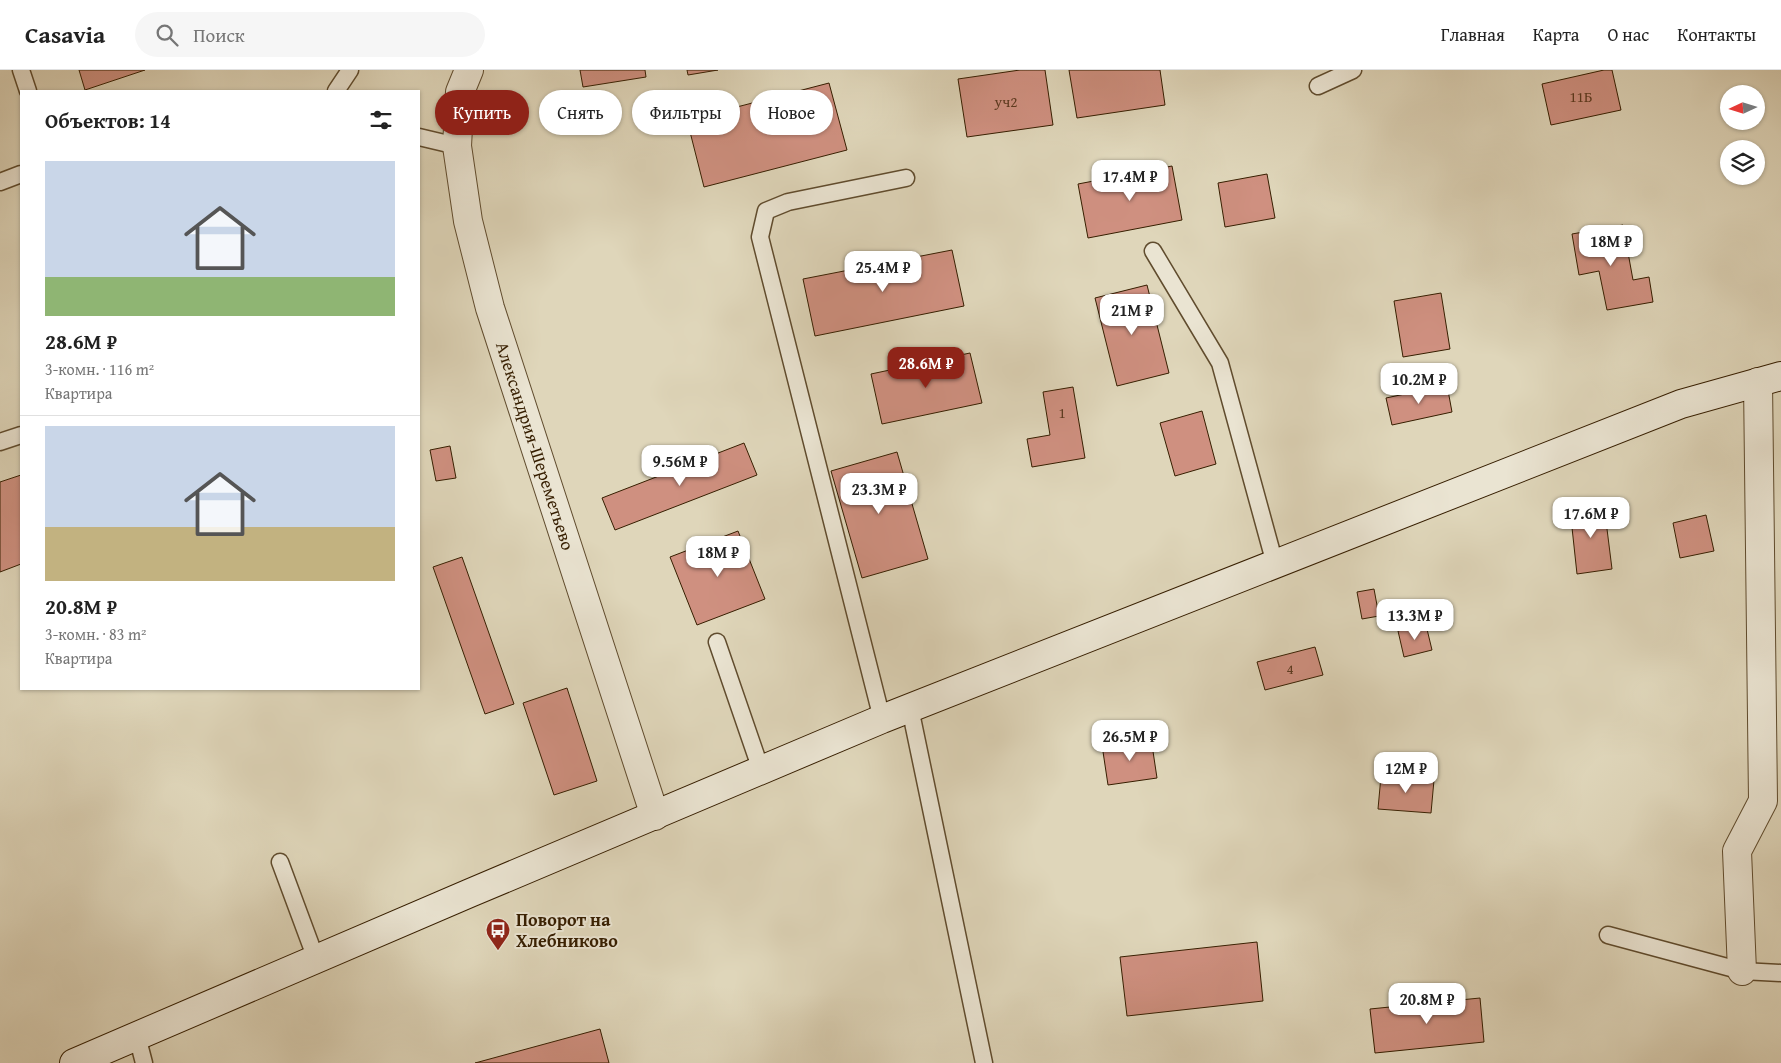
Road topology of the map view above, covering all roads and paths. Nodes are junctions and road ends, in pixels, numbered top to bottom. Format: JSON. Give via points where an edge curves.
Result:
{"nodes":[{"id":1,"x":21,"y":70,"type":"edge"},
{"id":2,"x":350,"y":70,"type":"edge"},
{"id":3,"x":469,"y":70,"type":"edge"},
{"id":4,"x":1353,"y":70,"type":"edge"},
{"id":5,"x":1318,"y":86,"type":"dead end"},
{"id":6,"x":28,"y":90,"type":"edge"},
{"id":7,"x":337,"y":90,"type":"edge"},
{"id":8,"x":420,"y":136,"type":"edge"},
{"id":9,"x":458,"y":146,"type":"junction"},
{"id":10,"x":20,"y":174,"type":"edge"},
{"id":11,"x":906,"y":178,"type":"dead end"},
{"id":12,"x":0,"y":182,"type":"edge"},
{"id":13,"x":1153,"y":252,"type":"dead end"},
{"id":14,"x":1769,"y":379,"type":"edge"},
{"id":15,"x":20,"y":435,"type":"edge"},
{"id":16,"x":0,"y":442,"type":"edge"},
{"id":17,"x":1276,"y":564,"type":"junction"},
{"id":18,"x":717,"y":642,"type":"dead end"},
{"id":19,"x":910,"y":708,"type":"junction"},
{"id":20,"x":882,"y":719,"type":"junction"},
{"id":21,"x":761,"y":770,"type":"junction"},
{"id":22,"x":654,"y":816,"type":"junction"},
{"id":23,"x":280,"y":862,"type":"dead end"},
{"id":24,"x":1608,"y":935,"type":"dead end"},
{"id":25,"x":316,"y":959,"type":"junction"},
{"id":26,"x":1742,"y":971,"type":"junction"},
{"id":27,"x":1781,"y":973,"type":"edge"},
{"id":28,"x":137,"y":1036,"type":"junction"},
{"id":29,"x":74,"y":1063,"type":"edge"},
{"id":30,"x":144,"y":1063,"type":"edge"},
{"id":31,"x":984,"y":1063,"type":"edge"}],
"edges":[{"from":1,"to":6,"type":"lane"},
{"from":2,"to":7,"type":"lane"},
{"from":3,"to":9,"type":"main road","name":"Александрия-Шереметьево","via":[[460,92]]},
{"from":4,"to":5,"type":"lane"},
{"from":8,"to":9,"type":"lane"},
{"from":9,"to":22,"type":"main road","name":"Александрия-Шереметьево","via":[[468,221],[490,308]]},
{"from":10,"to":12,"type":"lane"},
{"from":11,"to":20,"type":"lane","via":[[788,202],[766,211],[760,237]]},
{"from":13,"to":17,"type":"lane","via":[[1220,363]]},
{"from":14,"to":17,"type":"main road","via":[[1681,404]]},
{"from":14,"to":26,"type":"main road","via":[[1763,801],[1737,851]]},
{"from":15,"to":16,"type":"lane"},
{"from":17,"to":19,"type":"main road"},
{"from":18,"to":21,"type":"lane"},
{"from":19,"to":20,"type":"main road"},
{"from":19,"to":31,"type":"lane"},
{"from":20,"to":21,"type":"main road"},
{"from":21,"to":22,"type":"main road"},
{"from":22,"to":25,"type":"main road"},
{"from":23,"to":25,"type":"lane"},
{"from":24,"to":26,"type":"lane"},
{"from":25,"to":28,"type":"main road"},
{"from":26,"to":27,"type":"lane"},
{"from":28,"to":29,"type":"main road"},
{"from":28,"to":30,"type":"lane"}]}
